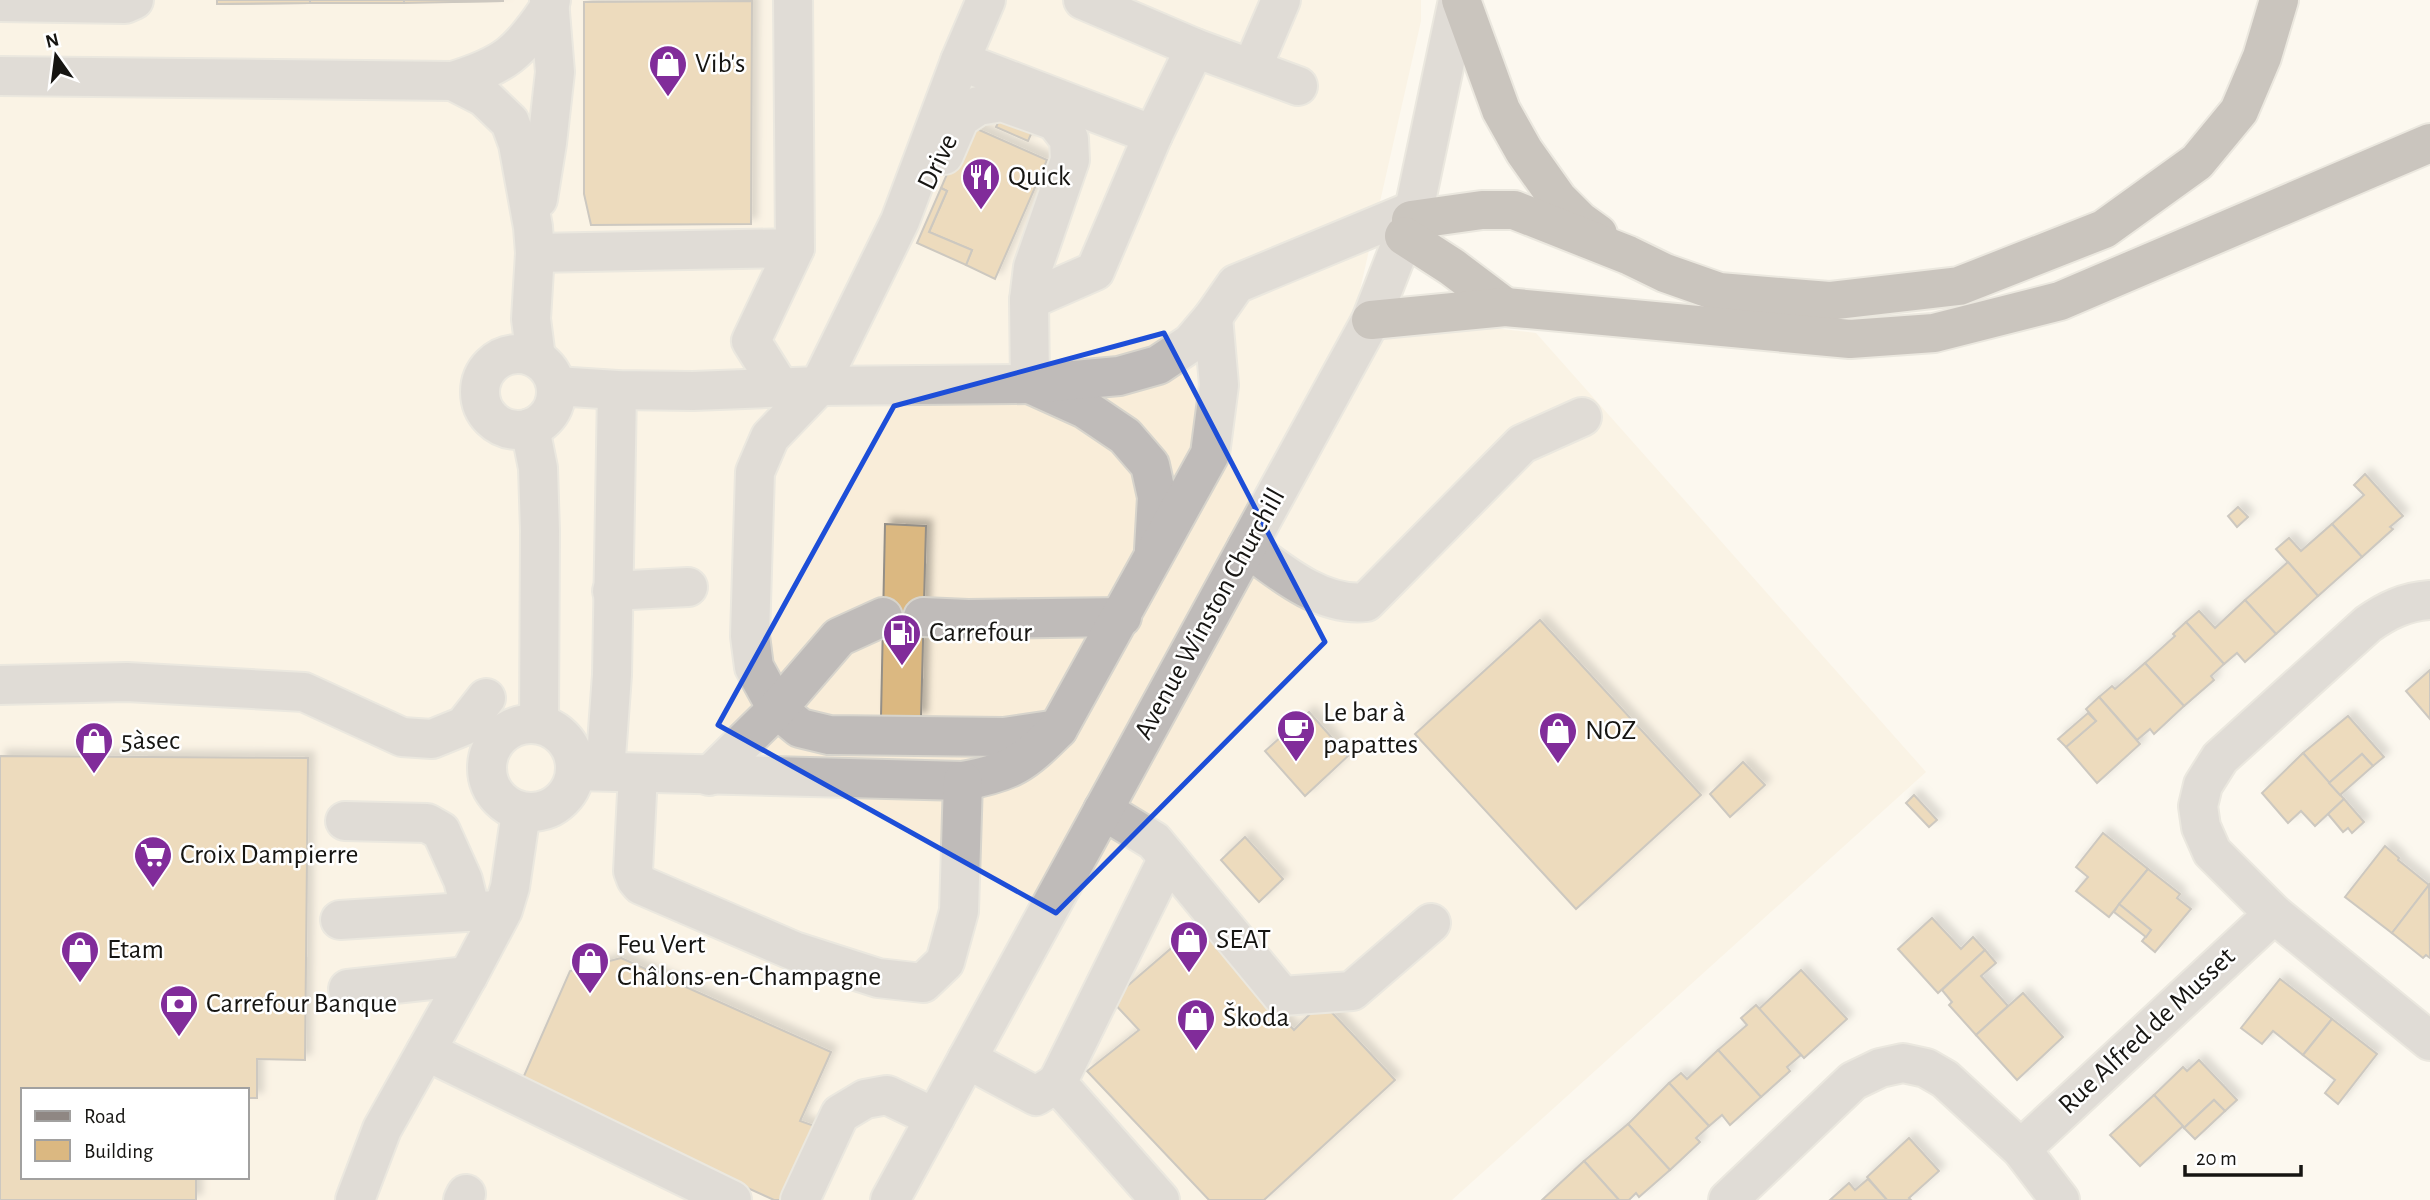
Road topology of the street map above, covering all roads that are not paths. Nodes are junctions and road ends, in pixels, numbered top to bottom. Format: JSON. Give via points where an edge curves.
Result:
{"nodes":[{"id":1,"x":134,"y":0,"type":"edge"},
{"id":2,"x":793,"y":0,"type":"edge"},
{"id":3,"x":986,"y":0,"type":"edge"},
{"id":4,"x":1083,"y":0,"type":"edge"},
{"id":5,"x":1281,"y":0,"type":"edge"},
{"id":6,"x":1460,"y":0,"type":"edge"},
{"id":7,"x":2279,"y":0,"type":"edge"},
{"id":8,"x":0,"y":2,"type":"edge"},
{"id":9,"x":549,"y":3,"type":"edge"},
{"id":10,"x":1195,"y":48,"type":"junction"},
{"id":11,"x":960,"y":61,"type":"junction"},
{"id":12,"x":1252,"y":68,"type":"junction"},
{"id":13,"x":0,"y":76,"type":"edge"},
{"id":14,"x":453,"y":81,"type":"junction"},
{"id":15,"x":1298,"y":86,"type":"dead end"},
{"id":16,"x":1153,"y":135,"type":"junction"},
{"id":17,"x":2430,"y":143,"type":"edge"},
{"id":18,"x":900,"y":221,"type":"junction"},
{"id":19,"x":1410,"y":222,"type":"junction"},
{"id":20,"x":1042,"y":239,"type":"junction"},
{"id":21,"x":534,"y":240,"type":"junction"},
{"id":22,"x":795,"y":248,"type":"junction"},
{"id":23,"x":1628,"y":255,"type":"junction"},
{"id":24,"x":1095,"y":271,"type":"junction"},
{"id":25,"x":1029,"y":300,"type":"junction"},
{"id":26,"x":1505,"y":307,"type":"junction"},
{"id":27,"x":1213,"y":317,"type":"junction"},
{"id":28,"x":1371,"y":320,"type":"junction"},
{"id":29,"x":546,"y":372,"type":"junction"},
{"id":30,"x":1030,"y":384,"type":"junction"},
{"id":31,"x":819,"y":386,"type":"junction"},
{"id":32,"x":781,"y":389,"type":"junction"},
{"id":33,"x":617,"y":390,"type":"junction"},
{"id":34,"x":1581,"y":416,"type":"dead end"},
{"id":35,"x":530,"y":428,"type":"junction"},
{"id":36,"x":1247,"y":547,"type":"junction"},
{"id":37,"x":1154,"y":558,"type":"junction"},
{"id":38,"x":688,"y":587,"type":"dead end"},
{"id":39,"x":612,"y":591,"type":"junction"},
{"id":40,"x":2430,"y":600,"type":"edge"},
{"id":41,"x":883,"y":617,"type":"dead end"},
{"id":42,"x":923,"y":617,"type":"dead end"},
{"id":43,"x":1122,"y":617,"type":"junction"},
{"id":44,"x":0,"y":685,"type":"edge"},
{"id":45,"x":486,"y":698,"type":"dead end"},
{"id":46,"x":777,"y":709,"type":"junction"},
{"id":47,"x":539,"y":724,"type":"junction"},
{"id":48,"x":1058,"y":729,"type":"junction"},
{"id":49,"x":432,"y":739,"type":"junction"},
{"id":50,"x":606,"y":772,"type":"junction"},
{"id":51,"x":709,"y":776,"type":"junction"},
{"id":52,"x":488,"y":778,"type":"junction"},
{"id":53,"x":963,"y":781,"type":"junction"},
{"id":54,"x":1103,"y":810,"type":"junction"},
{"id":55,"x":521,"y":812,"type":"junction"},
{"id":56,"x":345,"y":821,"type":"dead end"},
{"id":57,"x":1168,"y":858,"type":"junction"},
{"id":58,"x":487,"y":911,"type":"junction"},
{"id":59,"x":2274,"y":914,"type":"junction"},
{"id":60,"x":340,"y":919,"type":"dead end"},
{"id":61,"x":1431,"y":923,"type":"dead end"},
{"id":62,"x":468,"y":976,"type":"junction"},
{"id":63,"x":348,"y":989,"type":"dead end"},
{"id":64,"x":2430,"y":1041,"type":"edge"},
{"id":65,"x":426,"y":1051,"type":"junction"},
{"id":66,"x":967,"y":1059,"type":"junction"},
{"id":67,"x":1057,"y":1083,"type":"junction"},
{"id":68,"x":935,"y":1118,"type":"junction"},
{"id":69,"x":2021,"y":1149,"type":"junction"},
{"id":70,"x":355,"y":1200,"type":"edge"},
{"id":71,"x":732,"y":1200,"type":"edge"},
{"id":72,"x":800,"y":1200,"type":"edge"},
{"id":73,"x":890,"y":1200,"type":"edge"},
{"id":74,"x":1160,"y":1200,"type":"edge"},
{"id":75,"x":1728,"y":1200,"type":"edge"},
{"id":76,"x":2060,"y":1200,"type":"edge"}],
"edges":[{"from":1,"to":8,"type":"street","via":[[125,4]]},
{"from":2,"to":22,"type":"street"},
{"from":3,"to":11,"type":"street"},
{"from":4,"to":10,"type":"street"},
{"from":5,"to":12,"type":"street"},
{"from":6,"to":19,"type":"street","name":"Avenue Winston Churchill"},
{"from":6,"to":23,"type":"main road","via":[[1501,110],[1524,151],[1580,221]]},
{"from":7,"to":23,"type":"main road","via":[[2239,111],[2197,162],[2104,229],[1959,286],[1829,301],[1718,292]]},
{"from":9,"to":14,"type":"street","via":[[516,52],[485,71]]},
{"from":9,"to":21,"type":"street","via":[[555,72]]},
{"from":10,"to":12,"type":"street"},
{"from":10,"to":16,"type":"street"},
{"from":11,"to":16,"type":"street"},
{"from":11,"to":18,"type":"street"},
{"from":12,"to":15,"type":"street"},
{"from":13,"to":14,"type":"street"},
{"from":14,"to":21,"type":"street","via":[[484,97],[510,122]]},
{"from":16,"to":24,"type":"street"},
{"from":17,"to":26,"type":"main road","via":[[2060,301],[1934,333],[1850,339]]},
{"from":18,"to":20,"type":"street","name":"Drive","via":[[928,191],[960,118],[978,106],[1002,102],[1055,121],[1069,139],[1070,160]]},
{"from":18,"to":31,"type":"street"},
{"from":19,"to":23,"type":"main road","via":[[1482,210],[1514,210]]},
{"from":19,"to":26,"type":"main road","via":[[1452,267]]},
{"from":19,"to":27,"type":"street","via":[[1236,284]]},
{"from":19,"to":28,"type":"street","name":"Avenue Winston Churchill"},
{"from":20,"to":24,"type":"street","via":[[1054,260]]},
{"from":20,"to":25,"type":"street","name":"Drive"},
{"from":21,"to":22,"type":"street"},
{"from":21,"to":29,"type":"street","via":[[531,319]]},
{"from":22,"to":32,"type":"street","via":[[751,341]]},
{"from":24,"to":25,"type":"street"},
{"from":25,"to":30,"type":"street","name":"Drive"},
{"from":26,"to":28,"type":"main road"},
{"from":27,"to":30,"type":"street","via":[[1191,343],[1158,365],[1119,376]]},
{"from":27,"to":37,"type":"street","via":[[1219,385],[1210,454]]},
{"from":28,"to":36,"type":"street","name":"Avenue Winston Churchill"},
{"from":29,"to":33,"type":"street"},
{"from":29,"to":35,"type":"street","via":[[556,399],[551,412]]},
{"from":29,"to":35,"type":"street","via":[[512,354],[491,364],[480,384],[483,408],[498,425]]},
{"from":30,"to":31,"type":"street"},
{"from":30,"to":37,"type":"street","via":[[1085,409],[1125,436],[1150,465],[1157,498]]},
{"from":31,"to":32,"type":"street"},
{"from":31,"to":46,"type":"street","via":[[770,437],[755,472],[750,636],[754,667]]},
{"from":32,"to":33,"type":"street"},
{"from":33,"to":39,"type":"street"},
{"from":34,"to":36,"type":"street","via":[[1522,444],[1366,602],[1352,603],[1301,586]]},
{"from":35,"to":47,"type":"street","via":[[539,481]]},
{"from":36,"to":54,"type":"street","name":"Avenue Winston Churchill"},
{"from":37,"to":43,"type":"street"},
{"from":38,"to":39,"type":"street"},
{"from":39,"to":50,"type":"street"},
{"from":40,"to":59,"type":"street","via":[[2390,609],[2368,624],[2220,758],[2203,785],[2198,806],[2212,852]]},
{"from":41,"to":46,"type":"street","via":[[839,636]]},
{"from":42,"to":43,"type":"street"},
{"from":43,"to":48,"type":"street"},
{"from":44,"to":49,"type":"street","via":[[127,682],[304,692],[402,737]]},
{"from":45,"to":49,"type":"street","via":[[464,726]]},
{"from":46,"to":48,"type":"street","via":[[800,728],[829,735],[1004,737]]},
{"from":46,"to":51,"type":"street"},
{"from":47,"to":50,"type":"street","via":[[562,736]]},
{"from":47,"to":52,"type":"street","via":[[524,724],[499,738],[489,756]]},
{"from":48,"to":53,"type":"street","via":[[1031,757],[999,774]]},
{"from":49,"to":52,"type":"street"},
{"from":50,"to":51,"type":"street"},
{"from":50,"to":53,"type":"street","via":[[641,885],[794,951],[878,978],[923,984],[945,962],[959,911]]},
{"from":50,"to":55,"type":"street","via":[[573,784],[558,804],[546,810]]},
{"from":51,"to":53,"type":"street"},
{"from":52,"to":55,"type":"street","via":[[499,800]]},
{"from":54,"to":57,"type":"street","via":[[1154,841]]},
{"from":54,"to":66,"type":"street","name":"Avenue Winston Churchill"},
{"from":55,"to":58,"type":"street","via":[[510,887]]},
{"from":56,"to":58,"type":"street","via":[[427,824],[441,831],[463,880]]},
{"from":57,"to":61,"type":"street","via":[[1282,996],[1352,991]]},
{"from":57,"to":67,"type":"street"},
{"from":58,"to":60,"type":"street"},
{"from":58,"to":62,"type":"street"},
{"from":59,"to":64,"type":"street"},
{"from":59,"to":69,"type":"street","name":"Rue Alfred de Musset"},
{"from":62,"to":63,"type":"street"},
{"from":62,"to":65,"type":"street"},
{"from":65,"to":70,"type":"street","via":[[382,1129]]},
{"from":65,"to":71,"type":"street"},
{"from":66,"to":67,"type":"street","via":[[1036,1096]]},
{"from":66,"to":68,"type":"street","name":"Avenue Winston Churchill"},
{"from":67,"to":74,"type":"street"},
{"from":68,"to":72,"type":"street","via":[[887,1095],[865,1099],[840,1114]]},
{"from":68,"to":73,"type":"street","name":"Avenue Winston Churchill"},
{"from":69,"to":75,"type":"street","via":[[1945,1079],[1926,1068],[1903,1063],[1853,1081]]},
{"from":69,"to":76,"type":"street"}]}
